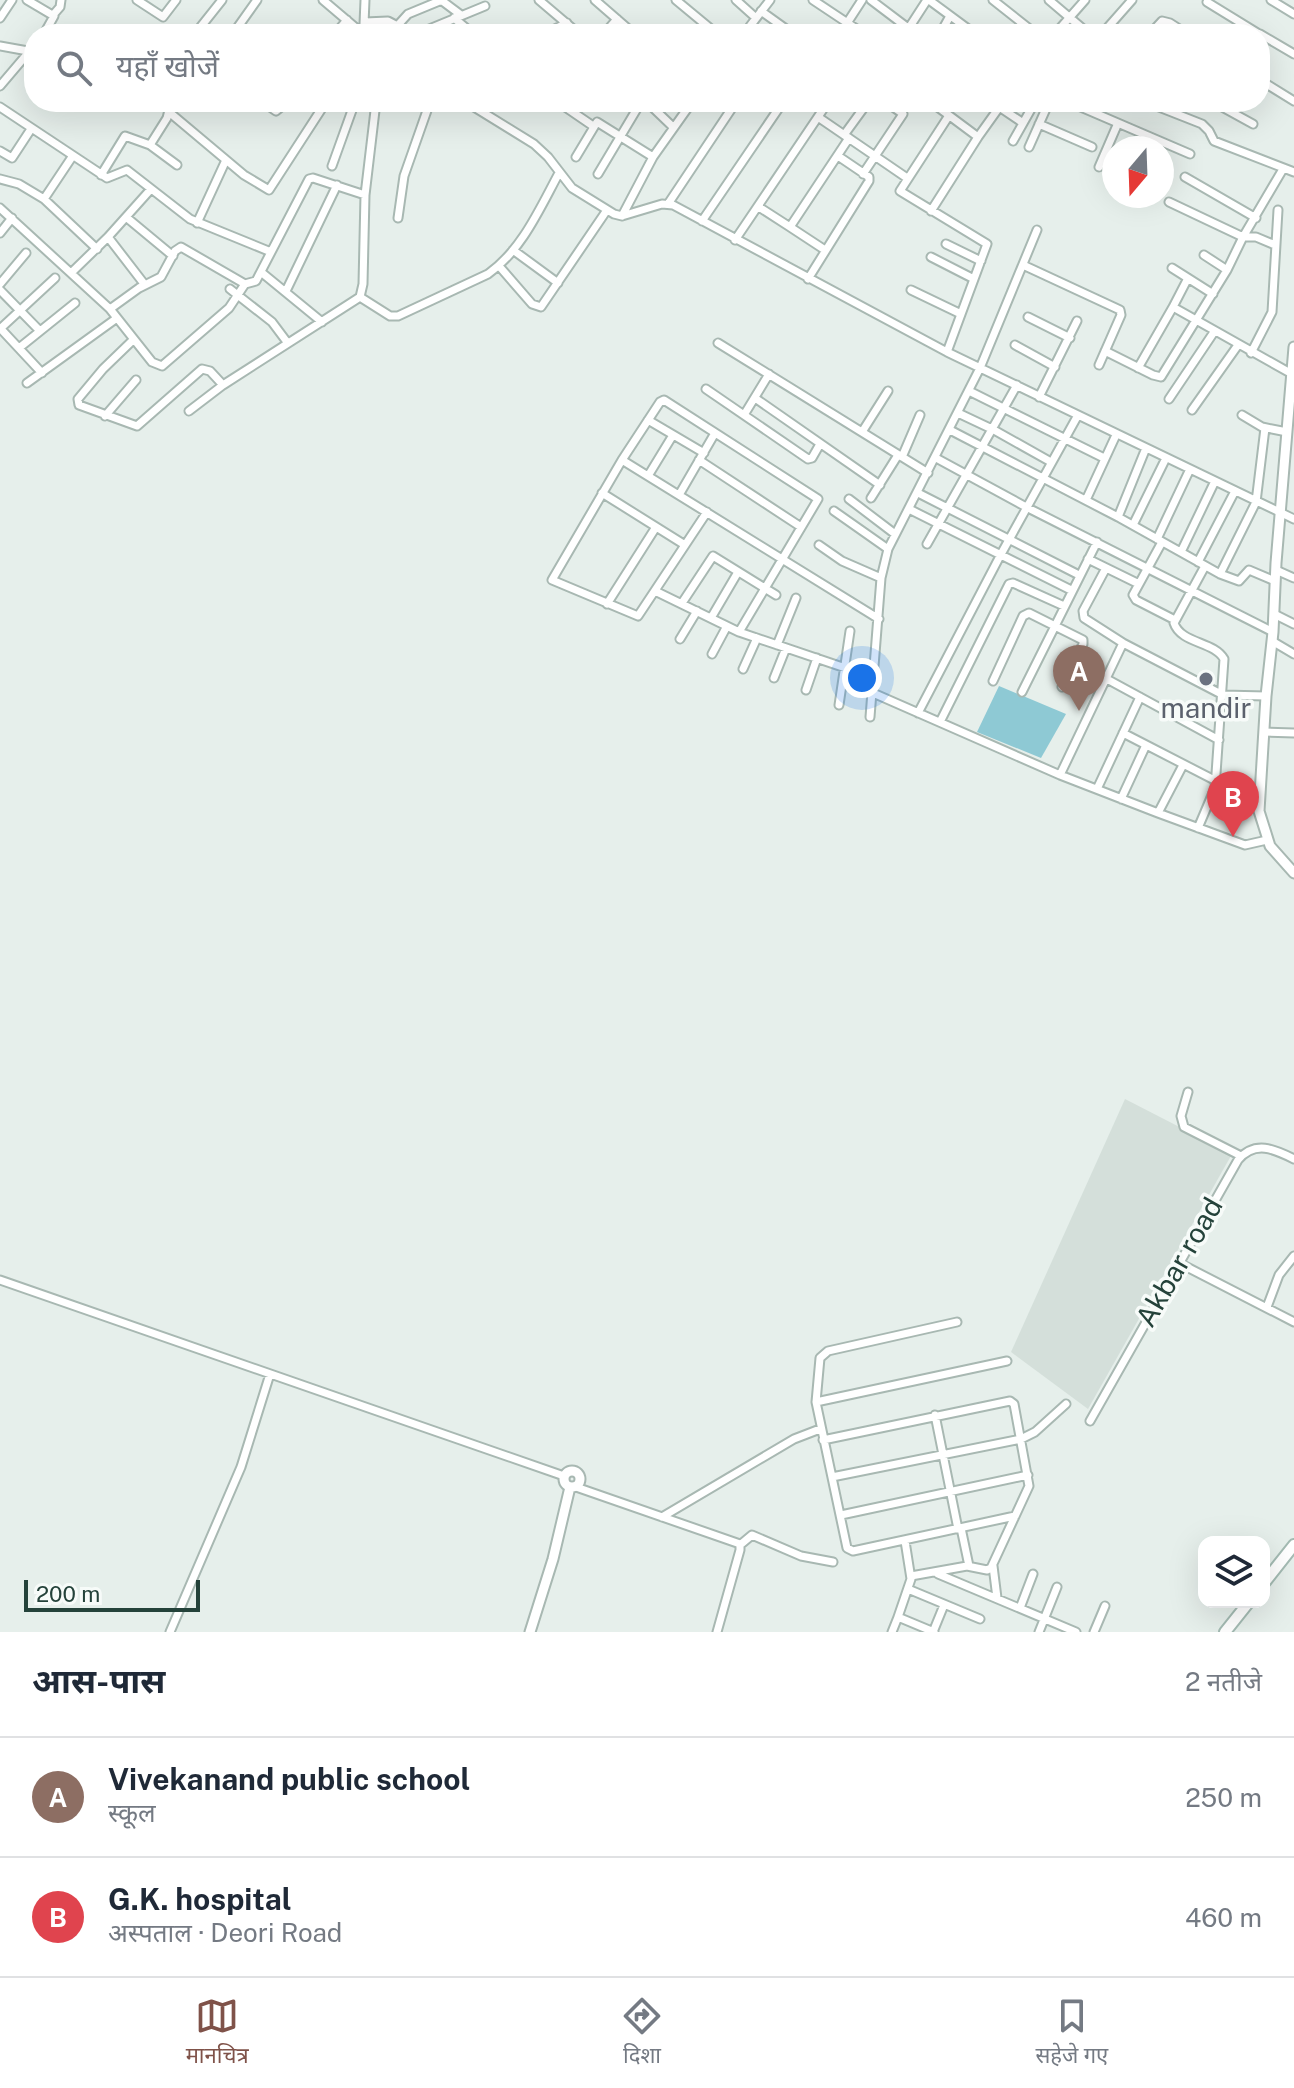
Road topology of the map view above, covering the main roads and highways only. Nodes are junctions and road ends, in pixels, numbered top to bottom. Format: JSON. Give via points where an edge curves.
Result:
{"nodes":[{"id":1,"x":1294,"y":1545,"type":"edge"},
{"id":2,"x":1270,"y":1575,"type":"edge"},
{"id":3,"x":1244,"y":1608,"type":"edge"},
{"id":4,"x":1225,"y":1632,"type":"edge"}],
"edges":[{"from":1,"to":2,"type":"main road"},
{"from":3,"to":4,"type":"main road"}]}
